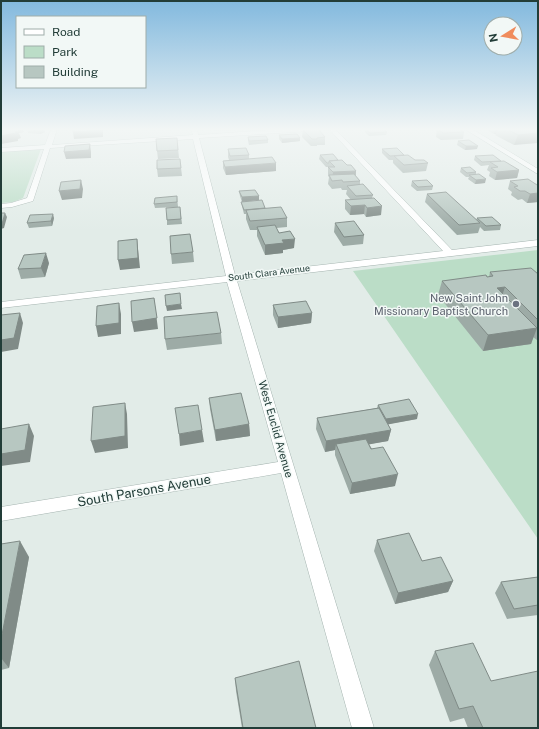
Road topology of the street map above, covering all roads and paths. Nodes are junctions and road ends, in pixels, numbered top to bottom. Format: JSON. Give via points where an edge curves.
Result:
{"nodes":[{"id":1,"x":42,"y":163,"type":"edge"},
{"id":2,"x":202,"y":163,"type":"edge"},
{"id":3,"x":364,"y":163,"type":"edge"},
{"id":4,"x":523,"y":163,"type":"edge"},
{"id":5,"x":538,"y":172,"type":"edge"},
{"id":6,"x":1,"y":206,"type":"edge"},
{"id":7,"x":538,"y":242,"type":"edge"},
{"id":8,"x":450,"y":253,"type":"junction"},
{"id":9,"x":231,"y":278,"type":"junction"},
{"id":10,"x":1,"y":305,"type":"edge"},
{"id":11,"x":287,"y":466,"type":"junction"},
{"id":12,"x":1,"y":514,"type":"edge"},
{"id":13,"x":363,"y":728,"type":"edge"}],
"edges":[{"from":1,"to":6,"type":"street","via":[[30,199]]},
{"from":2,"to":9,"type":"street","name":"West Euclid Avenue"},
{"from":3,"to":8,"type":"street"},
{"from":4,"to":5,"type":"street"},
{"from":7,"to":8,"type":"street","name":"South Clara Avenue"},
{"from":8,"to":9,"type":"street","name":"South Clara Avenue"},
{"from":9,"to":10,"type":"street","name":"South Clara Avenue"},
{"from":9,"to":11,"type":"street","name":"West Euclid Avenue"},
{"from":11,"to":12,"type":"street","name":"South Parsons Avenue"},
{"from":11,"to":13,"type":"street","name":"West Euclid Avenue"}]}
